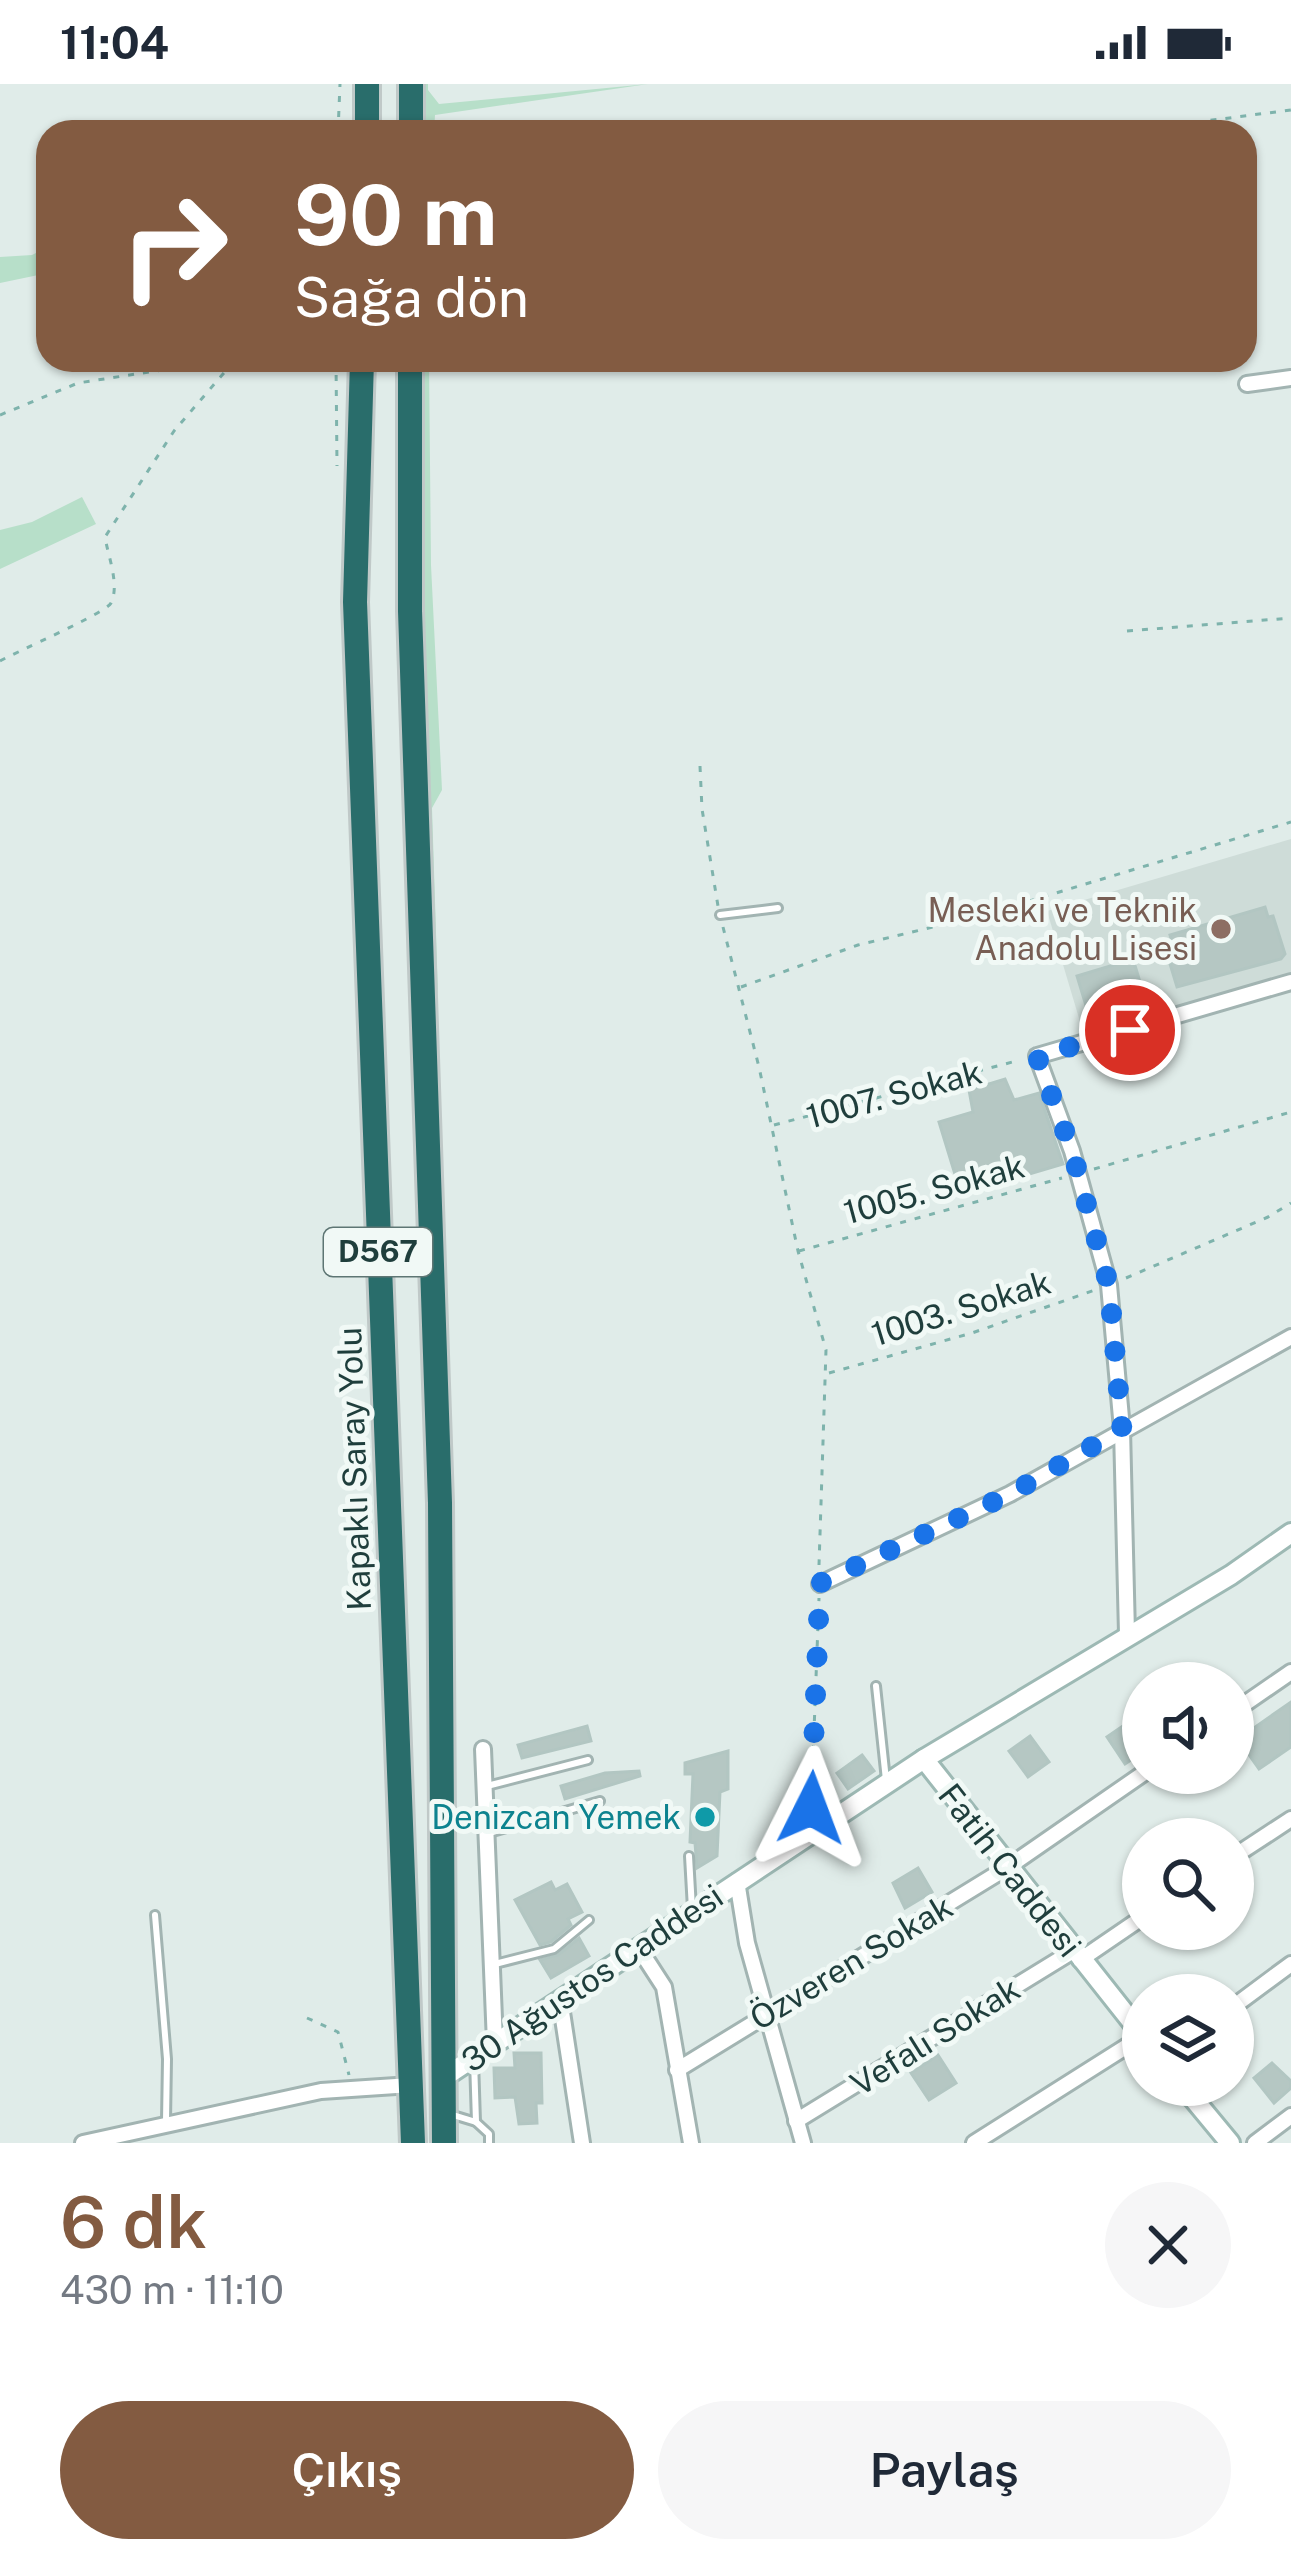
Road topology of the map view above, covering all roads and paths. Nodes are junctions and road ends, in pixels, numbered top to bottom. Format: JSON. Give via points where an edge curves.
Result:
{"nodes":[{"id":1,"x":340,"y":84,"type":"edge"},
{"id":2,"x":367,"y":84,"type":"edge"},
{"id":3,"x":411,"y":84,"type":"edge"},
{"id":4,"x":1291,"y":110,"type":"edge"},
{"id":5,"x":338,"y":120,"type":"edge"},
{"id":6,"x":367,"y":120,"type":"edge"},
{"id":7,"x":411,"y":120,"type":"edge"},
{"id":8,"x":1213,"y":120,"type":"edge"},
{"id":9,"x":149,"y":372,"type":"edge"},
{"id":10,"x":225,"y":372,"type":"edge"},
{"id":11,"x":362,"y":372,"type":"edge"},
{"id":12,"x":410,"y":372,"type":"edge"},
{"id":13,"x":1291,"y":378,"type":"edge"},
{"id":14,"x":1247,"y":384,"type":"dead end"},
{"id":15,"x":0,"y":415,"type":"edge"},
{"id":16,"x":1291,"y":618,"type":"edge"},
{"id":17,"x":1127,"y":631,"type":"dead end"},
{"id":18,"x":0,"y":661,"type":"edge"},
{"id":19,"x":700,"y":766,"type":"dead end"},
{"id":20,"x":1291,"y":822,"type":"edge"},
{"id":21,"x":778,"y":908,"type":"dead end"},
{"id":22,"x":720,"y":915,"type":"junction"},
{"id":23,"x":1291,"y":982,"type":"edge"},
{"id":24,"x":739,"y":988,"type":"junction"},
{"id":25,"x":1037,"y":1056,"type":"junction"},
{"id":26,"x":1291,"y":1112,"type":"edge"},
{"id":27,"x":772,"y":1125,"type":"junction"},
{"id":28,"x":1078,"y":1174,"type":"junction"},
{"id":29,"x":1291,"y":1203,"type":"edge"},
{"id":30,"x":797,"y":1251,"type":"junction"},
{"id":31,"x":1109,"y":1286,"type":"junction"},
{"id":32,"x":1291,"y":1336,"type":"edge"},
{"id":33,"x":827,"y":1373,"type":"junction"},
{"id":34,"x":1122,"y":1429,"type":"junction"},
{"id":35,"x":1291,"y":1534,"type":"edge"},
{"id":36,"x":820,"y":1583,"type":"junction"},
{"id":37,"x":1127,"y":1634,"type":"junction"},
{"id":38,"x":1291,"y":1672,"type":"edge"},
{"id":39,"x":876,"y":1686,"type":"dead end"},
{"id":40,"x":1254,"y":1698,"type":"edge"},
{"id":41,"x":483,"y":1750,"type":"dead end"},
{"id":42,"x":588,"y":1760,"type":"dead end"},
{"id":43,"x":923,"y":1760,"type":"junction"},
{"id":44,"x":886,"y":1784,"type":"junction"},
{"id":45,"x":484,"y":1787,"type":"junction"},
{"id":46,"x":1122,"y":1788,"type":"edge"},
{"id":47,"x":600,"y":1801,"type":"dead end"},
{"id":48,"x":1291,"y":1819,"type":"edge"},
{"id":49,"x":486,"y":1834,"type":"junction"},
{"id":50,"x":808,"y":1835,"type":"junction"},
{"id":51,"x":1254,"y":1843,"type":"edge"},
{"id":52,"x":689,"y":1856,"type":"dead end"},
{"id":53,"x":1008,"y":1867,"type":"junction"},
{"id":54,"x":737,"y":1881,"type":"junction"},
{"id":55,"x":693,"y":1913,"type":"junction"},
{"id":56,"x":155,"y":1915,"type":"dead end"},
{"id":57,"x":589,"y":1920,"type":"dead end"},
{"id":58,"x":1122,"y":1929,"type":"edge"},
{"id":59,"x":640,"y":1949,"type":"junction"},
{"id":60,"x":1076,"y":1955,"type":"junction"},
{"id":61,"x":492,"y":1964,"type":"junction"},
{"id":62,"x":1291,"y":1964,"type":"edge"},
{"id":63,"x":1254,"y":1991,"type":"edge"},
{"id":64,"x":560,"y":1999,"type":"junction"},
{"id":65,"x":1122,"y":2011,"type":"edge"},
{"id":66,"x":765,"y":2014,"type":"junction"},
{"id":67,"x":307,"y":2018,"type":"dead end"},
{"id":68,"x":495,"y":2043,"type":"junction"},
{"id":69,"x":1122,"y":2049,"type":"edge"},
{"id":70,"x":474,"y":2057,"type":"junction"},
{"id":71,"x":677,"y":2069,"type":"junction"},
{"id":72,"x":442,"y":2078,"type":"junction"},
{"id":73,"x":411,"y":2085,"type":"junction"},
{"id":74,"x":352,"y":2089,"type":"junction"},
{"id":75,"x":1197,"y":2106,"type":"edge"},
{"id":76,"x":443,"y":2111,"type":"junction"},
{"id":77,"x":1291,"y":2116,"type":"edge"},
{"id":78,"x":796,"y":2121,"type":"junction"},
{"id":79,"x":476,"y":2122,"type":"junction"},
{"id":80,"x":166,"y":2125,"type":"junction"},
{"id":81,"x":1223,"y":2141,"type":"edge"},
{"id":82,"x":83,"y":2143,"type":"edge"},
{"id":83,"x":413,"y":2143,"type":"edge"},
{"id":84,"x":444,"y":2143,"type":"edge"},
{"id":85,"x":489,"y":2143,"type":"edge"},
{"id":86,"x":582,"y":2143,"type":"edge"},
{"id":87,"x":691,"y":2143,"type":"edge"},
{"id":88,"x":803,"y":2143,"type":"edge"},
{"id":89,"x":974,"y":2143,"type":"edge"},
{"id":90,"x":1255,"y":2143,"type":"edge"}],
"edges":[{"from":1,"to":5,"type":"path"},
{"from":2,"to":6,"type":"highway"},
{"from":3,"to":7,"type":"highway"},
{"from":4,"to":8,"type":"path"},
{"from":9,"to":15,"type":"path","via":[[78,383]]},
{"from":10,"to":18,"type":"path","via":[[173,431],[105,537],[110,605]]},
{"from":11,"to":73,"type":"highway","name":"Kapaklı Saray Yolu","number":"D567","via":[[355,602]]},
{"from":12,"to":72,"type":"highway","number":"D567","via":[[410,634],[440,1503]]},
{"from":13,"to":14,"type":"street"},
{"from":16,"to":17,"type":"path"},
{"from":19,"to":22,"type":"path"},
{"from":20,"to":24,"type":"path","via":[[859,945]]},
{"from":21,"to":22,"type":"lane"},
{"from":22,"to":24,"type":"path"},
{"from":23,"to":25,"type":"street"},
{"from":24,"to":27,"type":"path"},
{"from":25,"to":27,"type":"path","name":"1007. Sokak"},
{"from":25,"to":28,"type":"street"},
{"from":26,"to":28,"type":"path","name":"1005. Sokak"},
{"from":27,"to":30,"type":"path"},
{"from":28,"to":30,"type":"path","name":"1005. Sokak"},
{"from":28,"to":31,"type":"street"},
{"from":29,"to":31,"type":"path","name":"1003. Sokak"},
{"from":30,"to":33,"type":"path"},
{"from":31,"to":33,"type":"path","name":"1003. Sokak"},
{"from":31,"to":34,"type":"street"},
{"from":32,"to":34,"type":"street"},
{"from":33,"to":36,"type":"path"},
{"from":34,"to":36,"type":"street","via":[[1010,1494]]},
{"from":34,"to":37,"type":"street"},
{"from":35,"to":37,"type":"street","name":"30 Ağustos Caddesi"},
{"from":36,"to":50,"type":"path"},
{"from":37,"to":43,"type":"street","name":"30 Ağustos Caddesi"},
{"from":38,"to":40,"type":"street"},
{"from":39,"to":44,"type":"lane"},
{"from":41,"to":45,"type":"street"},
{"from":42,"to":45,"type":"lane"},
{"from":43,"to":44,"type":"street","name":"30 Ağustos Caddesi"},
{"from":43,"to":53,"type":"street","name":"Fatih Caddesi"},
{"from":44,"to":50,"type":"street","name":"30 Ağustos Caddesi"},
{"from":45,"to":49,"type":"street"},
{"from":46,"to":53,"type":"street","name":"Özveren Sokak"},
{"from":47,"to":49,"type":"lane"},
{"from":48,"to":51,"type":"street"},
{"from":49,"to":61,"type":"street"},
{"from":50,"to":54,"type":"street","name":"30 Ağustos Caddesi"},
{"from":52,"to":55,"type":"lane"},
{"from":53,"to":60,"type":"street","name":"Fatih Caddesi"},
{"from":53,"to":66,"type":"street","name":"Özveren Sokak"},
{"from":54,"to":55,"type":"street","name":"30 Ağustos Caddesi"},
{"from":54,"to":66,"type":"street"},
{"from":55,"to":59,"type":"street","name":"30 Ağustos Caddesi"},
{"from":56,"to":80,"type":"lane"},
{"from":57,"to":61,"type":"lane","via":[[554,1949]]},
{"from":58,"to":60,"type":"street","name":"Vefalı Sokak"},
{"from":59,"to":64,"type":"street","name":"30 Ağustos Caddesi"},
{"from":59,"to":71,"type":"street","via":[[664,1987]]},
{"from":60,"to":65,"type":"street","name":"Fatih Caddesi"},
{"from":60,"to":78,"type":"street","name":"Vefalı Sokak"},
{"from":61,"to":68,"type":"street"},
{"from":62,"to":63,"type":"street"},
{"from":64,"to":68,"type":"street","name":"30 Ağustos Caddesi"},
{"from":64,"to":86,"type":"street"},
{"from":66,"to":71,"type":"street","name":"Özveren Sokak"},
{"from":66,"to":78,"type":"street"},
{"from":67,"to":74,"type":"path","via":[[338,2032]]},
{"from":68,"to":70,"type":"street","name":"30 Ağustos Caddesi"},
{"from":69,"to":89,"type":"street"},
{"from":70,"to":72,"type":"street","name":"30 Ağustos Caddesi"},
{"from":70,"to":79,"type":"lane"},
{"from":71,"to":87,"type":"street"},
{"from":72,"to":76,"type":"highway","number":"D567"},
{"from":73,"to":74,"type":"street"},
{"from":73,"to":83,"type":"highway","name":"Kapaklı Saray Yolu","number":"D567"},
{"from":74,"to":80,"type":"street"},
{"from":75,"to":81,"type":"street"},
{"from":76,"to":79,"type":"lane"},
{"from":76,"to":84,"type":"highway","number":"D567"},
{"from":77,"to":90,"type":"street"},
{"from":78,"to":88,"type":"street"},
{"from":79,"to":85,"type":"lane"},
{"from":80,"to":82,"type":"street"}]}
